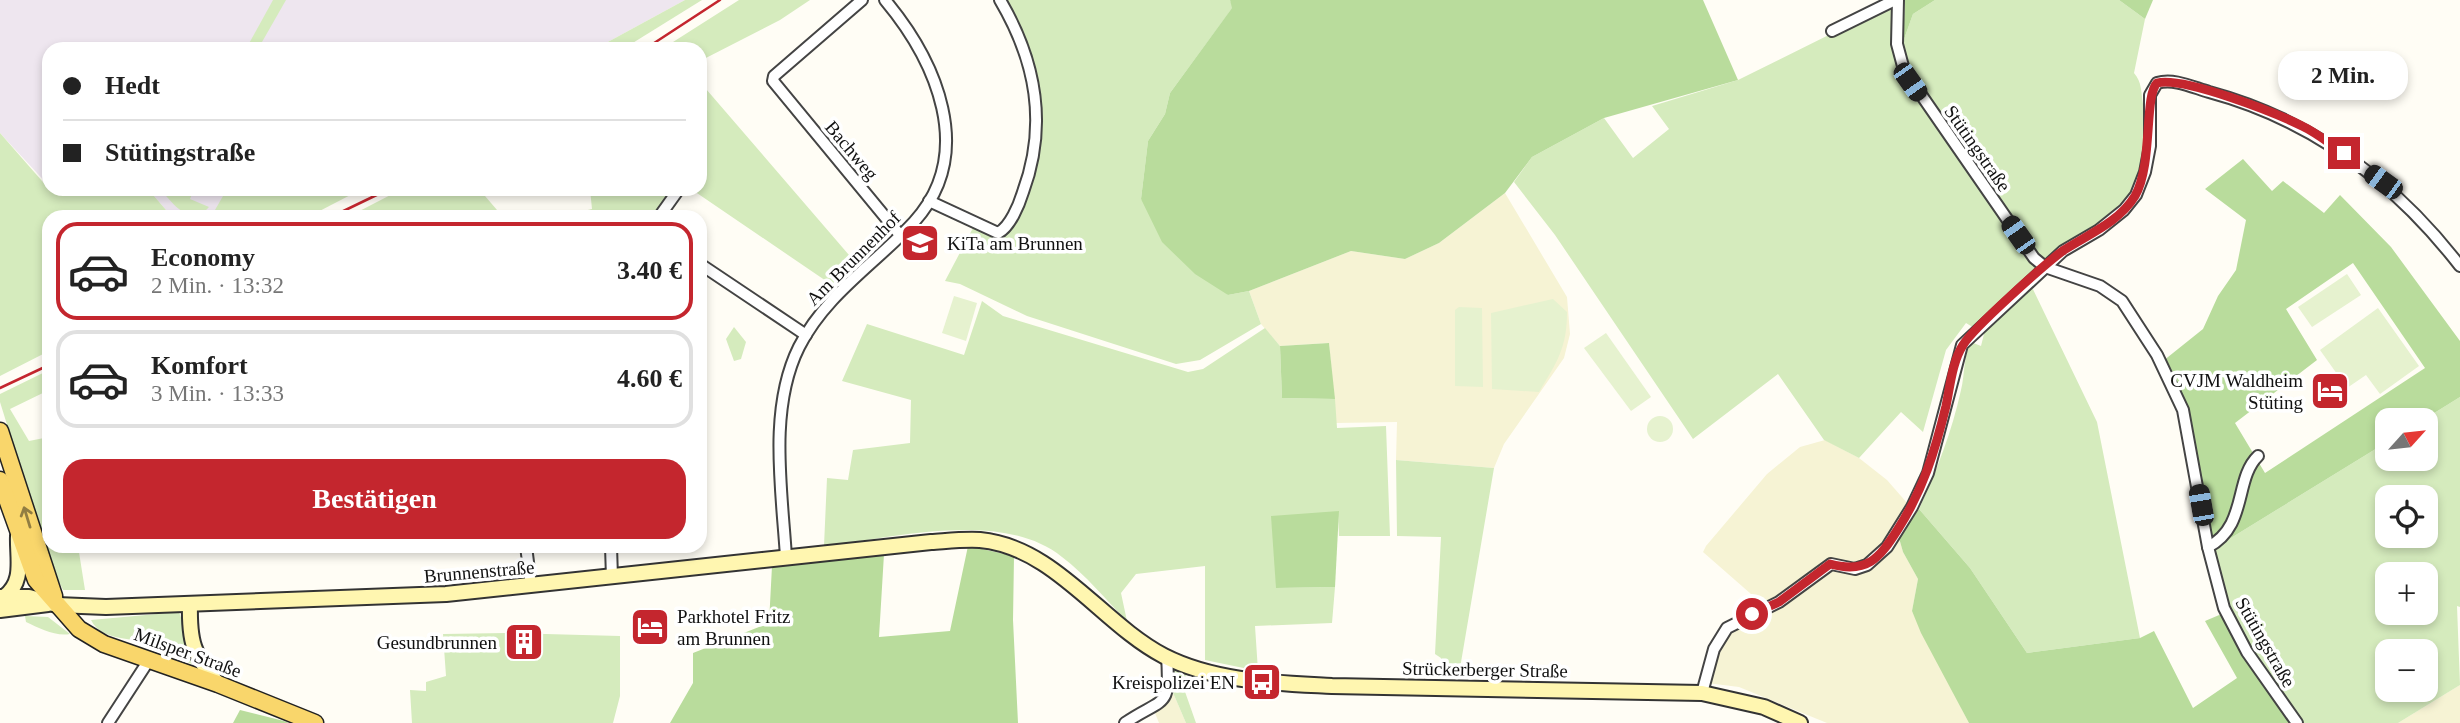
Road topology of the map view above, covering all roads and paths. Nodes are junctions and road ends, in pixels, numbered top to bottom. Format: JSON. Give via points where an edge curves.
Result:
{"nodes":[{"id":1,"x":862,"y":0,"type":"edge"},
{"id":2,"x":886,"y":0,"type":"edge"},
{"id":3,"x":1000,"y":0,"type":"edge"},
{"id":4,"x":1897,"y":0,"type":"edge"},
{"id":5,"x":1832,"y":31,"type":"dead end"},
{"id":6,"x":929,"y":201,"type":"junction"},
{"id":7,"x":900,"y":235,"type":"junction"},
{"id":8,"x":2460,"y":266,"type":"edge"},
{"id":9,"x":2045,"y":267,"type":"junction"},
{"id":10,"x":707,"y":269,"type":"edge"},
{"id":11,"x":806,"y":335,"type":"junction"},
{"id":12,"x":0,"y":432,"type":"edge"},
{"id":13,"x":2258,"y":456,"type":"dead end"},
{"id":14,"x":0,"y":480,"type":"edge"},
{"id":15,"x":18,"y":536,"type":"junction"},
{"id":16,"x":2208,"y":547,"type":"junction"},
{"id":17,"x":527,"y":553,"type":"edge"},
{"id":18,"x":611,"y":553,"type":"edge"},
{"id":19,"x":1026,"y":555,"type":"joint"},
{"id":20,"x":786,"y":558,"type":"junction"},
{"id":21,"x":612,"y":578,"type":"junction"},
{"id":22,"x":531,"y":586,"type":"junction"},
{"id":23,"x":1,"y":601,"type":"edge"},
{"id":24,"x":53,"y":604,"type":"junction"},
{"id":25,"x":190,"y":604,"type":"junction"},
{"id":26,"x":1167,"y":657,"type":"junction"},
{"id":27,"x":149,"y":660,"type":"junction"},
{"id":28,"x":218,"y":684,"type":"junction"},
{"id":29,"x":1702,"y":693,"type":"junction"},
{"id":30,"x":108,"y":723,"type":"edge"},
{"id":31,"x":315,"y":723,"type":"edge"},
{"id":32,"x":1125,"y":723,"type":"edge"},
{"id":33,"x":1800,"y":723,"type":"edge"},
{"id":34,"x":2297,"y":723,"type":"edge"}],
"edges":[{"from":1,"to":7,"type":"street","name":"Bachweg","via":[[774,76],[777,88]]},
{"from":2,"to":6,"type":"street","name":"Am Brunnenhof","via":[[926,60],[941,96],[944,160]]},
{"from":3,"to":6,"type":"street","via":[[1019,36],[1034,81],[1038,129],[1029,178],[1010,219],[998,233]]},
{"from":4,"to":5,"type":"street"},
{"from":4,"to":9,"type":"street","name":"Stütingstraße","via":[[1897,44],[1910,82],[2034,258]]},
{"from":6,"to":7,"type":"street","name":"Am Brunnenhof"},
{"from":7,"to":11,"type":"street","name":"Am Brunnenhof","via":[[826,305]]},
{"from":8,"to":9,"type":"street","via":[[2428,225],[2383,182],[2324,139],[2229,97],[2166,81],[2157,83],[2150,95],[2150,146],[2136,195],[2112,220]]},
{"from":9,"to":16,"type":"street","name":"Stütingstraße","via":[[2100,286],[2122,301],[2157,355],[2183,410]]},
{"from":9,"to":29,"type":"street","via":[[1962,345],[1924,482],[1887,547],[1867,565],[1855,569],[1830,564],[1779,602],[1727,628],[1714,649]]},
{"from":10,"to":11,"type":"street"},
{"from":11,"to":20,"type":"street","name":"Am Brunnenhof","via":[[783,403],[780,475]]},
{"from":24,"to":12,"type":"main road","one_way":true},
{"from":13,"to":16,"type":"street","via":[[2250,464],[2232,522],[2217,543]]},
{"from":14,"to":15,"type":"main road","name":"Milsper Straße"},
{"from":15,"to":23,"type":"main road","via":[[19,578]]},
{"from":15,"to":24,"type":"main road","name":"Milsper Straße","via":[[36,580]]},
{"from":16,"to":34,"type":"street","name":"Stütingstraße","via":[[2227,615]]},
{"from":17,"to":22,"type":"street"},
{"from":18,"to":21,"type":"street"},
{"from":19,"to":20,"type":"main road","name":"Brunnenstraße","via":[[978,540]]},
{"from":19,"to":26,"type":"main road","name":"Strückerberger Straße","via":[[1070,583],[1143,644]]},
{"from":20,"to":21,"type":"main road","name":"Brunnenstraße"},
{"from":21,"to":22,"type":"main road","name":"Brunnenstraße"},
{"from":22,"to":25,"type":"main road","name":"Brunnenstraße","via":[[435,595]]},
{"from":23,"to":24,"type":"main road","name":"Brunnenstraße","via":[[29,597]]},
{"from":24,"to":25,"type":"main road","name":"Brunnenstraße"},
{"from":24,"to":27,"type":"main road","name":"Milsper Straße","via":[[90,636]]},
{"from":25,"to":28,"type":"main road","via":[[189,635],[195,653]]},
{"from":26,"to":29,"type":"main road","name":"Strückerberger Straße","via":[[1211,673],[1273,683]]},
{"from":26,"to":32,"type":"street","via":[[1169,688],[1163,702]]},
{"from":27,"to":28,"type":"main road","name":"Milsper Straße"},
{"from":27,"to":30,"type":"street"},
{"from":28,"to":31,"type":"main road","name":"Milsper Straße"},
{"from":29,"to":33,"type":"main road","name":"Strückerberger Straße","via":[[1752,704]]}]}
